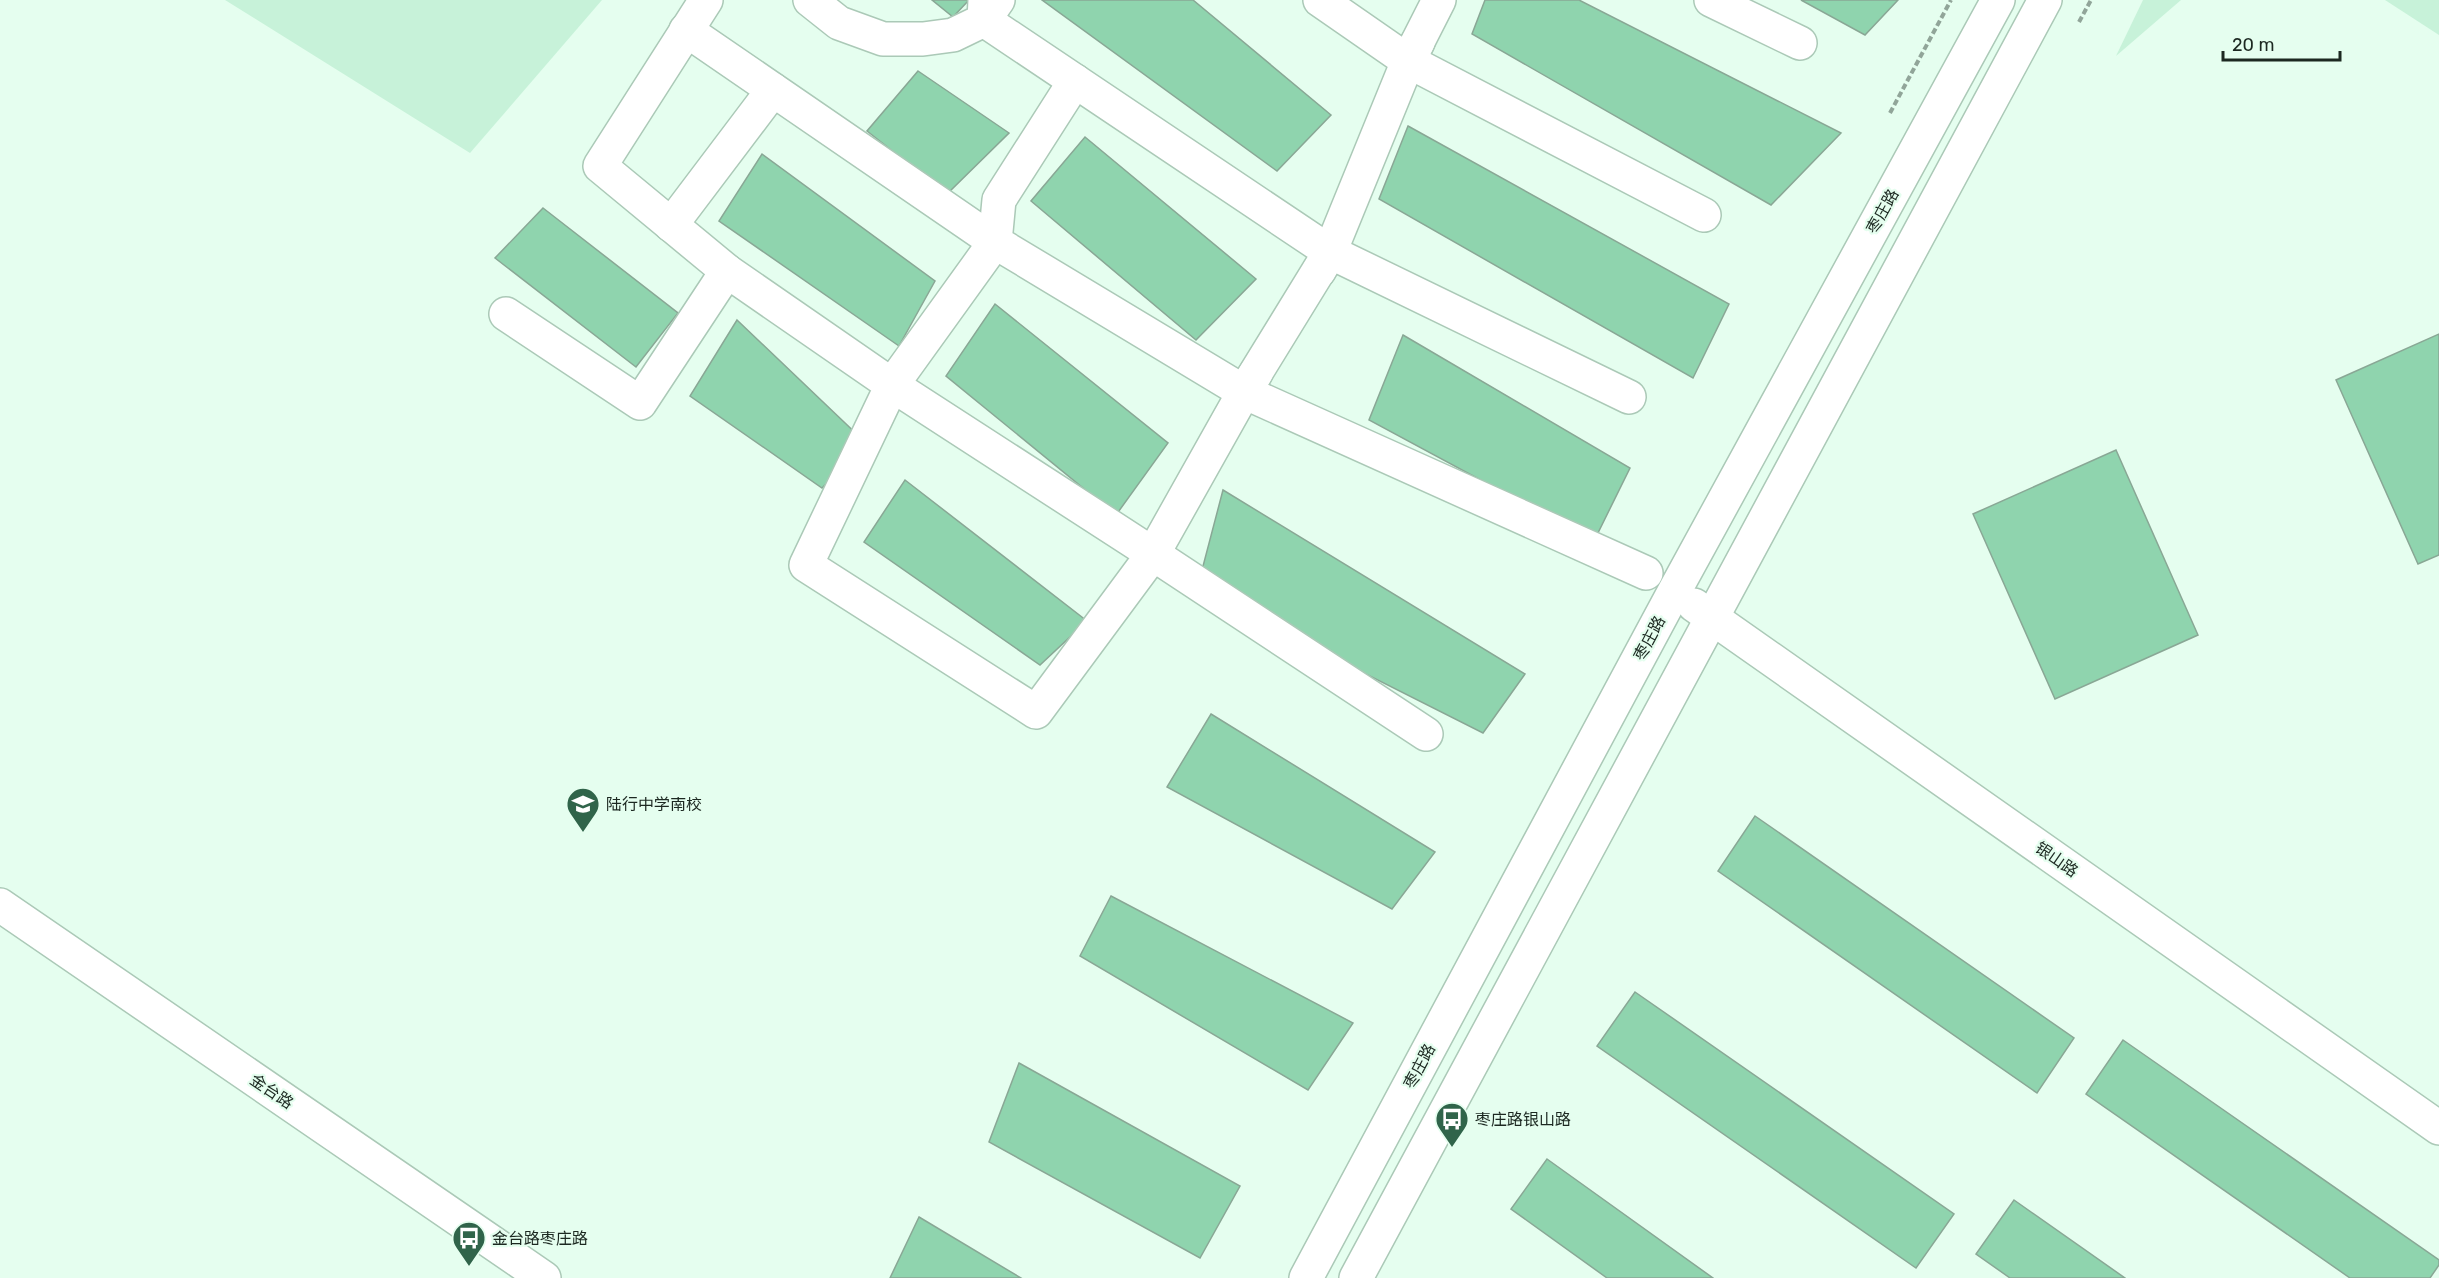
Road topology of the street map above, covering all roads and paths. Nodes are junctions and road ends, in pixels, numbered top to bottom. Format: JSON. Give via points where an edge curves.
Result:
{"nodes":[{"id":1,"x":706,"y":0,"type":"edge"},
{"id":2,"x":810,"y":0,"type":"edge"},
{"id":3,"x":1320,"y":0,"type":"edge"},
{"id":4,"x":1439,"y":0,"type":"edge"},
{"id":5,"x":1711,"y":0,"type":"edge"},
{"id":6,"x":1998,"y":0,"type":"edge"},
{"id":7,"x":2044,"y":0,"type":"edge"},
{"id":8,"x":989,"y":7,"type":"edge"},
{"id":9,"x":686,"y":30,"type":"junction"},
{"id":10,"x":1800,"y":43,"type":"dead end"},
{"id":11,"x":1408,"y":61,"type":"junction"},
{"id":12,"x":1075,"y":81,"type":"junction"},
{"id":13,"x":773,"y":90,"type":"junction"},
{"id":14,"x":1704,"y":214,"type":"dead end"},
{"id":15,"x":671,"y":225,"type":"junction"},
{"id":16,"x":995,"y":242,"type":"junction"},
{"id":17,"x":1330,"y":252,"type":"junction"},
{"id":18,"x":727,"y":272,"type":"junction"},
{"id":19,"x":506,"y":314,"type":"dead end"},
{"id":20,"x":892,"y":385,"type":"junction"},
{"id":21,"x":1244,"y":393,"type":"junction"},
{"id":22,"x":1629,"y":397,"type":"dead end"},
{"id":23,"x":1153,"y":554,"type":"junction"},
{"id":24,"x":1646,"y":573,"type":"dead end"},
{"id":25,"x":1674,"y":592,"type":"junction"},
{"id":26,"x":1712,"y":617,"type":"junction"},
{"id":27,"x":1426,"y":734,"type":"dead end"},
{"id":28,"x":0,"y":905,"type":"edge"},
{"id":29,"x":2439,"y":1128,"type":"edge"},
{"id":30,"x":544,"y":1278,"type":"edge"},
{"id":31,"x":1306,"y":1278,"type":"edge"},
{"id":32,"x":1356,"y":1278,"type":"edge"}],
"edges":[{"from":1,"to":9,"type":"street"},
{"from":2,"to":8,"type":"street","via":[[839,23],[883,39],[953,35]]},
{"from":3,"to":11,"type":"street"},
{"from":4,"to":11,"type":"street"},
{"from":5,"to":10,"type":"street"},
{"from":6,"to":25,"type":"street","name":"枣庄路"},
{"from":7,"to":26,"type":"street"},
{"from":8,"to":12,"type":"street"},
{"from":9,"to":13,"type":"street"},
{"from":9,"to":15,"type":"street","via":[[600,166]]},
{"from":11,"to":14,"type":"street"},
{"from":11,"to":17,"type":"street"},
{"from":12,"to":16,"type":"street","via":[[999,200]]},
{"from":12,"to":17,"type":"street"},
{"from":13,"to":15,"type":"street"},
{"from":13,"to":16,"type":"street"},
{"from":15,"to":18,"type":"street"},
{"from":16,"to":20,"type":"street"},
{"from":16,"to":21,"type":"street"},
{"from":17,"to":21,"type":"street"},
{"from":17,"to":22,"type":"street"},
{"from":18,"to":19,"type":"street","via":[[640,403]]},
{"from":18,"to":20,"type":"street"},
{"from":20,"to":23,"type":"street"},
{"from":20,"to":23,"type":"street","via":[[806,565],[1036,712]]},
{"from":21,"to":23,"type":"street"},
{"from":21,"to":24,"type":"street"},
{"from":23,"to":27,"type":"street"},
{"from":25,"to":26,"type":"street","name":"银山路"},
{"from":25,"to":31,"type":"street","name":"枣庄路"},
{"from":26,"to":29,"type":"street","name":"银山路"},
{"from":26,"to":32,"type":"street"},
{"from":28,"to":30,"type":"street","name":"金台路"}]}
